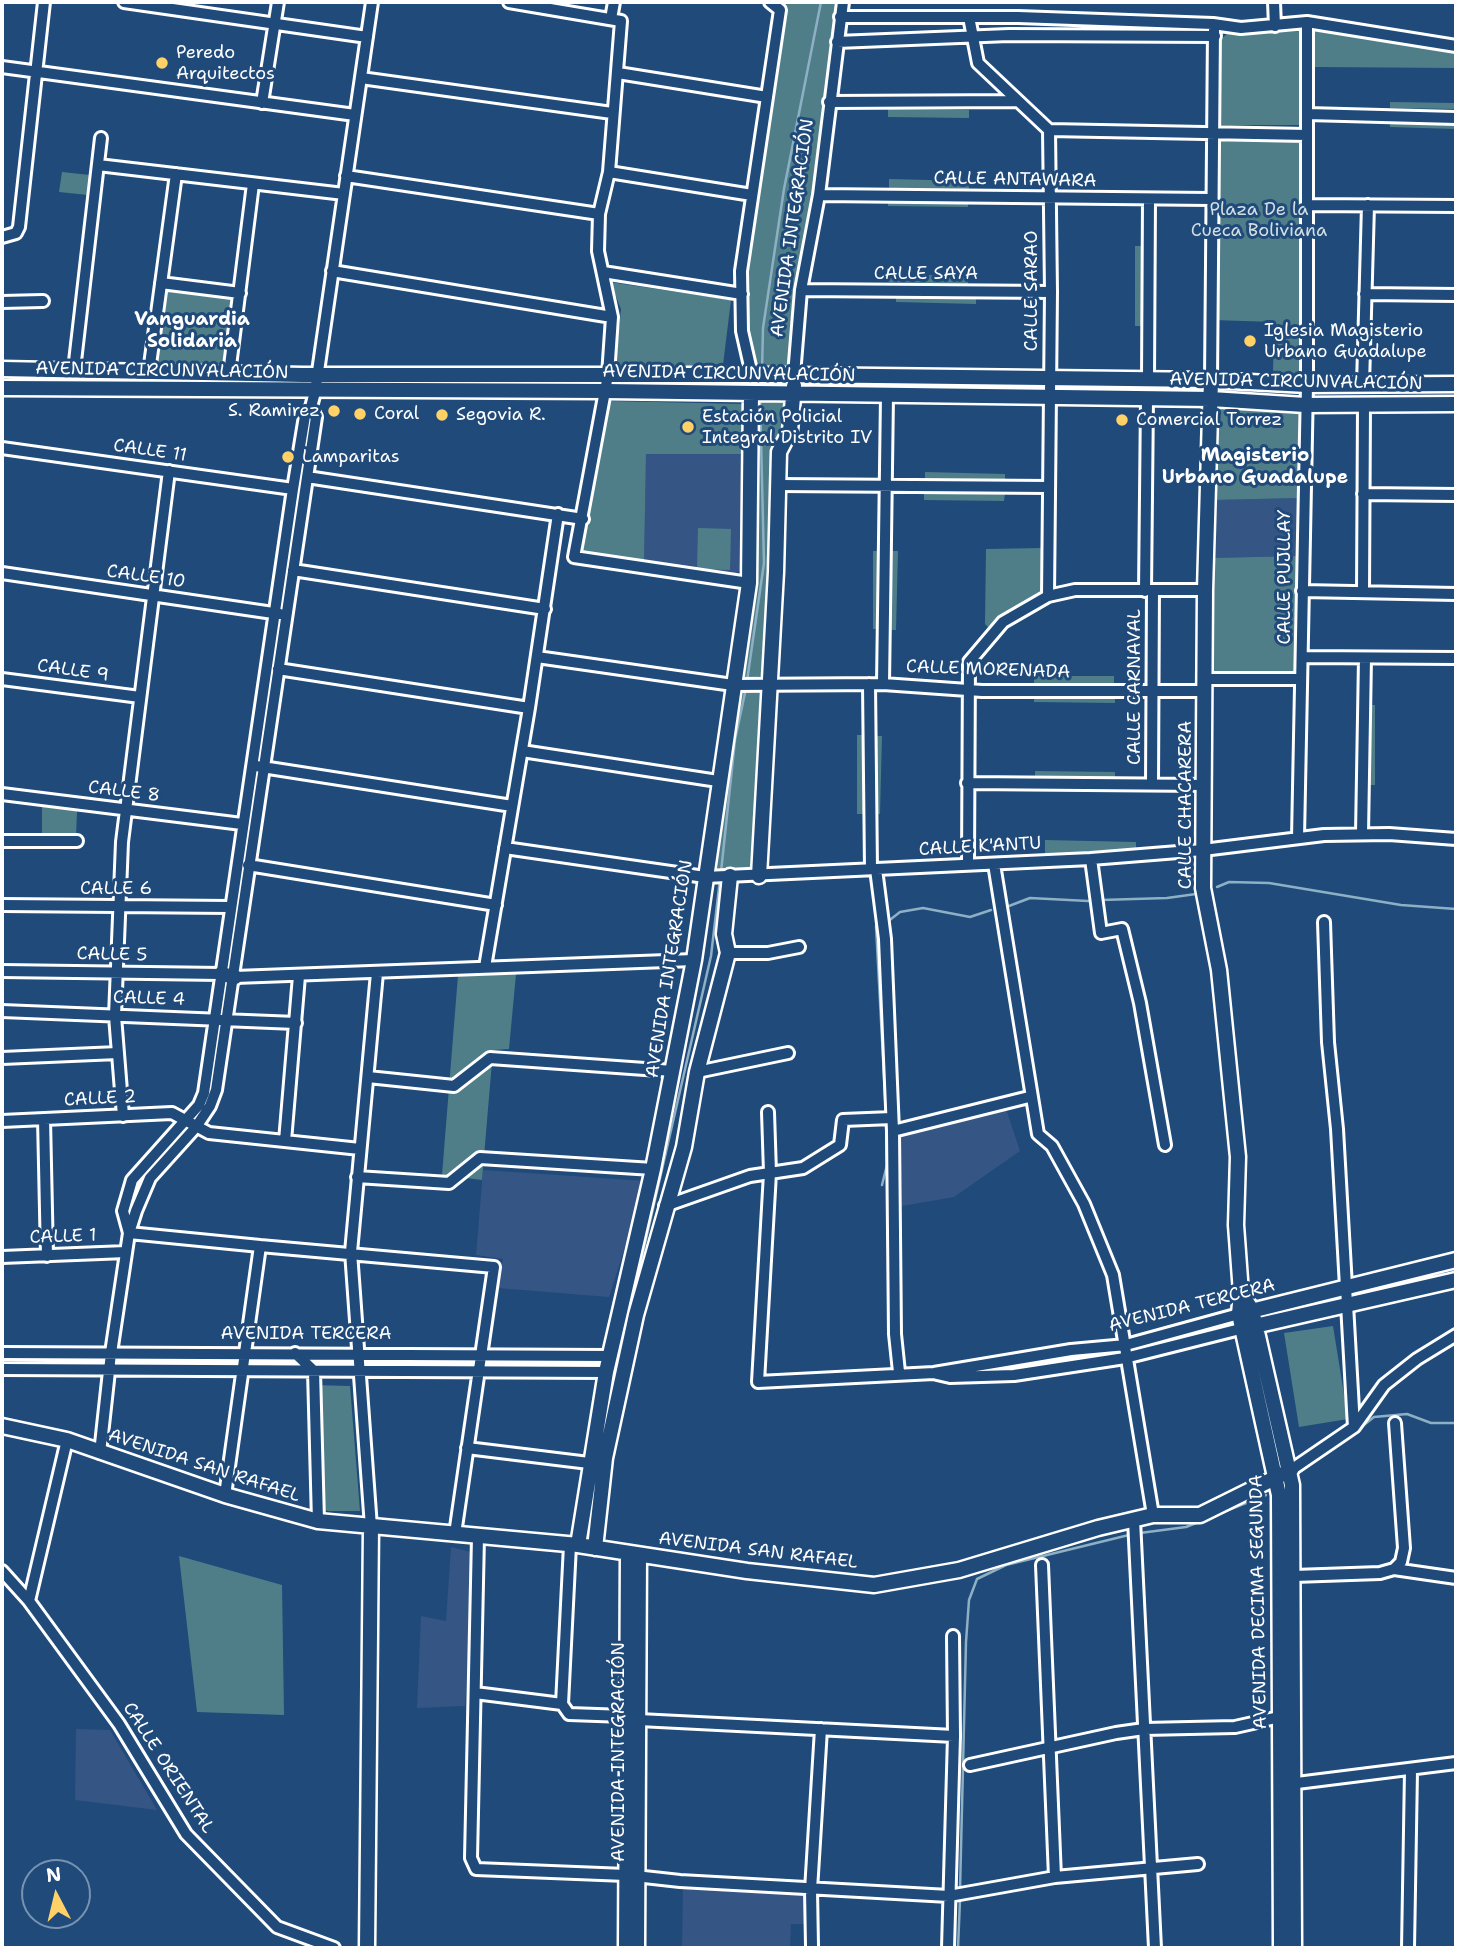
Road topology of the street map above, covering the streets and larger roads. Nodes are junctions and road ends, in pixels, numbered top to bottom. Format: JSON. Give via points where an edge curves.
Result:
{"nodes":[{"id":1,"x":44,"y":2,"type":"edge"},
{"id":2,"x":124,"y":2,"type":"edge"},
{"id":3,"x":278,"y":2,"type":"edge"},
{"id":4,"x":372,"y":2,"type":"edge"},
{"id":5,"x":509,"y":2,"type":"edge"},
{"id":6,"x":614,"y":2,"type":"edge"},
{"id":7,"x":770,"y":2,"type":"edge"},
{"id":8,"x":843,"y":2,"type":"edge"},
{"id":9,"x":1275,"y":2,"type":"edge"},
{"id":10,"x":840,"y":17,"type":"junction"},
{"id":11,"x":969,"y":17,"type":"junction"},
{"id":12,"x":611,"y":19,"type":"junction"},
{"id":13,"x":1307,"y":22,"type":"junction"},
{"id":14,"x":274,"y":24,"type":"junction"},
{"id":15,"x":1275,"y":26,"type":"junction"},
{"id":16,"x":1214,"y":30,"type":"junction"},
{"id":17,"x":367,"y":37,"type":"junction"},
{"id":18,"x":973,"y":38,"type":"junction"},
{"id":19,"x":837,"y":42,"type":"junction"},
{"id":20,"x":1456,"y":46,"type":"edge"},
{"id":21,"x":2,"y":67,"type":"edge"},
{"id":22,"x":35,"y":71,"type":"junction"},
{"id":23,"x":618,"y":73,"type":"junction"},
{"id":24,"x":361,"y":78,"type":"junction"},
{"id":25,"x":767,"y":97,"type":"junction"},
{"id":26,"x":1018,"y":101,"type":"junction"},
{"id":27,"x":829,"y":102,"type":"junction"},
{"id":28,"x":262,"y":103,"type":"junction"},
{"id":29,"x":612,"y":113,"type":"junction"},
{"id":30,"x":1307,"y":114,"type":"junction"},
{"id":31,"x":355,"y":115,"type":"junction"},
{"id":32,"x":1456,"y":118,"type":"edge"},
{"id":33,"x":1049,"y":130,"type":"junction"},
{"id":34,"x":1213,"y":134,"type":"junction"},
{"id":35,"x":1307,"y":135,"type":"junction"},
{"id":36,"x":102,"y":138,"type":"dead end"},
{"id":37,"x":98,"y":165,"type":"junction"},
{"id":38,"x":609,"y":172,"type":"junction"},
{"id":39,"x":176,"y":174,"type":"junction"},
{"id":40,"x":346,"y":176,"type":"junction"},
{"id":41,"x":253,"y":184,"type":"junction"},
{"id":42,"x":344,"y":194,"type":"junction"},
{"id":43,"x":752,"y":195,"type":"junction"},
{"id":44,"x":819,"y":195,"type":"junction"},
{"id":45,"x":1049,"y":198,"type":"junction"},
{"id":46,"x":1149,"y":199,"type":"junction"},
{"id":47,"x":1210,"y":199,"type":"junction"},
{"id":48,"x":1307,"y":205,"type":"junction"},
{"id":49,"x":1368,"y":205,"type":"junction"},
{"id":50,"x":1456,"y":206,"type":"edge"},
{"id":51,"x":599,"y":214,"type":"junction"},
{"id":52,"x":2,"y":237,"type":"edge"},
{"id":53,"x":332,"y":271,"type":"junction"},
{"id":54,"x":603,"y":272,"type":"junction"},
{"id":55,"x":161,"y":283,"type":"junction"},
{"id":56,"x":801,"y":290,"type":"junction"},
{"id":57,"x":1051,"y":292,"type":"junction"},
{"id":58,"x":240,"y":293,"type":"junction"},
{"id":59,"x":742,"y":294,"type":"junction"},
{"id":60,"x":1365,"y":294,"type":"junction"},
{"id":61,"x":1456,"y":295,"type":"edge"},
{"id":62,"x":43,"y":301,"type":"dead end"},
{"id":63,"x":2,"y":302,"type":"edge"},
{"id":64,"x":612,"y":317,"type":"junction"},
{"id":65,"x":2,"y":369,"type":"edge"},
{"id":66,"x":74,"y":370,"type":"junction"},
{"id":67,"x":149,"y":372,"type":"junction"},
{"id":68,"x":229,"y":373,"type":"junction"},
{"id":69,"x":316,"y":375,"type":"junction"},
{"id":70,"x":608,"y":375,"type":"junction"},
{"id":71,"x":758,"y":375,"type":"junction"},
{"id":72,"x":793,"y":375,"type":"junction"},
{"id":73,"x":1049,"y":378,"type":"junction"},
{"id":74,"x":1148,"y":379,"type":"junction"},
{"id":75,"x":1211,"y":380,"type":"junction"},
{"id":76,"x":1456,"y":384,"type":"edge"},
{"id":77,"x":1307,"y":385,"type":"junction"},
{"id":78,"x":1363,"y":385,"type":"junction"},
{"id":79,"x":2,"y":388,"type":"edge"},
{"id":80,"x":605,"y":391,"type":"junction"},
{"id":81,"x":315,"y":392,"type":"junction"},
{"id":82,"x":758,"y":394,"type":"junction"},
{"id":83,"x":794,"y":395,"type":"junction"},
{"id":84,"x":887,"y":396,"type":"junction"},
{"id":85,"x":1050,"y":398,"type":"junction"},
{"id":86,"x":1147,"y":399,"type":"junction"},
{"id":87,"x":1211,"y":399,"type":"junction"},
{"id":88,"x":1456,"y":404,"type":"edge"},
{"id":89,"x":1306,"y":405,"type":"junction"},
{"id":90,"x":1364,"y":406,"type":"junction"},
{"id":91,"x":311,"y":407,"type":"junction"},
{"id":92,"x":2,"y":448,"type":"edge"},
{"id":93,"x":169,"y":471,"type":"junction"},
{"id":94,"x":307,"y":477,"type":"junction"},
{"id":95,"x":778,"y":485,"type":"junction"},
{"id":96,"x":886,"y":486,"type":"junction"},
{"id":97,"x":1049,"y":487,"type":"junction"},
{"id":98,"x":293,"y":489,"type":"junction"},
{"id":99,"x":1363,"y":494,"type":"junction"},
{"id":100,"x":1456,"y":495,"type":"edge"},
{"id":101,"x":558,"y":514,"type":"junction"},
{"id":102,"x":583,"y":519,"type":"junction"},
{"id":103,"x":293,"y":570,"type":"junction"},
{"id":104,"x":2,"y":573,"type":"edge"},
{"id":105,"x":749,"y":583,"type":"junction"},
{"id":106,"x":1149,"y":590,"type":"junction"},
{"id":107,"x":1205,"y":590,"type":"junction"},
{"id":108,"x":1302,"y":591,"type":"junction"},
{"id":109,"x":1363,"y":592,"type":"junction"},
{"id":110,"x":1456,"y":594,"type":"edge"},
{"id":111,"x":152,"y":595,"type":"junction"},
{"id":112,"x":1048,"y":596,"type":"junction"},
{"id":113,"x":545,"y":609,"type":"junction"},
{"id":114,"x":281,"y":614,"type":"junction"},
{"id":115,"x":537,"y":657,"type":"junction"},
{"id":116,"x":1302,"y":657,"type":"junction"},
{"id":117,"x":1365,"y":658,"type":"junction"},
{"id":118,"x":1456,"y":659,"type":"edge"},
{"id":119,"x":278,"y":669,"type":"junction"},
{"id":120,"x":2,"y":679,"type":"edge"},
{"id":121,"x":1301,"y":679,"type":"junction"},
{"id":122,"x":769,"y":683,"type":"junction"},
{"id":123,"x":869,"y":684,"type":"junction"},
{"id":124,"x":883,"y":684,"type":"junction"},
{"id":125,"x":733,"y":685,"type":"junction"},
{"id":126,"x":1205,"y":685,"type":"junction"},
{"id":127,"x":967,"y":688,"type":"junction"},
{"id":128,"x":1152,"y":691,"type":"junction"},
{"id":129,"x":140,"y":698,"type":"junction"},
{"id":130,"x":529,"y":708,"type":"junction"},
{"id":131,"x":522,"y":751,"type":"junction"},
{"id":132,"x":257,"y":766,"type":"junction"},
{"id":133,"x":718,"y":781,"type":"junction"},
{"id":134,"x":967,"y":783,"type":"junction"},
{"id":135,"x":1152,"y":784,"type":"junction"},
{"id":136,"x":1205,"y":785,"type":"junction"},
{"id":137,"x":2,"y":794,"type":"edge"},
{"id":138,"x":512,"y":806,"type":"junction"},
{"id":139,"x":128,"y":810,"type":"junction"},
{"id":140,"x":242,"y":824,"type":"junction"},
{"id":141,"x":1362,"y":834,"type":"junction"},
{"id":142,"x":1298,"y":838,"type":"junction"},
{"id":143,"x":1456,"y":839,"type":"edge"},
{"id":144,"x":2,"y":841,"type":"edge"},
{"id":145,"x":78,"y":841,"type":"dead end"},
{"id":146,"x":505,"y":848,"type":"junction"},
{"id":147,"x":1203,"y":850,"type":"junction"},
{"id":148,"x":1091,"y":859,"type":"junction"},
{"id":149,"x":248,"y":864,"type":"junction"},
{"id":150,"x":968,"y":864,"type":"junction"},
{"id":151,"x":994,"y":864,"type":"junction"},
{"id":152,"x":874,"y":869,"type":"junction"},
{"id":153,"x":759,"y":876,"type":"junction"},
{"id":154,"x":719,"y":877,"type":"junction"},
{"id":155,"x":2,"y":905,"type":"edge"},
{"id":156,"x":496,"y":905,"type":"junction"},
{"id":157,"x":120,"y":906,"type":"junction"},
{"id":158,"x":230,"y":906,"type":"junction"},
{"id":159,"x":1324,"y":922,"type":"dead end"},
{"id":160,"x":799,"y":947,"type":"dead end"},
{"id":161,"x":728,"y":953,"type":"junction"},
{"id":162,"x":694,"y":960,"type":"junction"},
{"id":163,"x":485,"y":967,"type":"junction"},
{"id":164,"x":2,"y":971,"type":"edge"},
{"id":165,"x":117,"y":973,"type":"junction"},
{"id":166,"x":377,"y":973,"type":"junction"},
{"id":167,"x":228,"y":975,"type":"junction"},
{"id":168,"x":299,"y":976,"type":"junction"},
{"id":169,"x":2,"y":1011,"type":"edge"},
{"id":170,"x":116,"y":1016,"type":"junction"},
{"id":171,"x":215,"y":1020,"type":"junction"},
{"id":172,"x":227,"y":1020,"type":"junction"},
{"id":173,"x":296,"y":1023,"type":"junction"},
{"id":174,"x":118,"y":1053,"type":"junction"},
{"id":175,"x":788,"y":1053,"type":"dead end"},
{"id":176,"x":2,"y":1058,"type":"edge"},
{"id":177,"x":673,"y":1071,"type":"junction"},
{"id":178,"x":697,"y":1072,"type":"junction"},
{"id":179,"x":368,"y":1077,"type":"junction"},
{"id":180,"x":1029,"y":1097,"type":"junction"},
{"id":181,"x":768,"y":1112,"type":"dead end"},
{"id":182,"x":123,"y":1116,"type":"junction"},
{"id":183,"x":892,"y":1118,"type":"junction"},
{"id":184,"x":44,"y":1119,"type":"junction"},
{"id":185,"x":186,"y":1119,"type":"junction"},
{"id":186,"x":2,"y":1121,"type":"edge"},
{"id":187,"x":196,"y":1127,"type":"junction"},
{"id":188,"x":893,"y":1131,"type":"junction"},
{"id":189,"x":285,"y":1141,"type":"junction"},
{"id":190,"x":1165,"y":1145,"type":"dead end"},
{"id":191,"x":360,"y":1149,"type":"junction"},
{"id":192,"x":653,"y":1169,"type":"junction"},
{"id":193,"x":770,"y":1172,"type":"junction"},
{"id":194,"x":357,"y":1177,"type":"junction"},
{"id":195,"x":665,"y":1206,"type":"junction"},
{"id":196,"x":129,"y":1233,"type":"junction"},
{"id":197,"x":260,"y":1246,"type":"junction"},
{"id":198,"x":126,"y":1252,"type":"junction"},
{"id":199,"x":351,"y":1252,"type":"junction"},
{"id":200,"x":47,"y":1256,"type":"junction"},
{"id":201,"x":2,"y":1257,"type":"edge"},
{"id":202,"x":1456,"y":1261,"type":"edge"},
{"id":203,"x":1456,"y":1280,"type":"edge"},
{"id":204,"x":1347,"y":1287,"type":"junction"},
{"id":205,"x":1241,"y":1293,"type":"joint"},
{"id":206,"x":1348,"y":1305,"type":"junction"},
{"id":207,"x":1248,"y":1320,"type":"junction"},
{"id":208,"x":1456,"y":1335,"type":"edge"},
{"id":209,"x":1126,"y":1345,"type":"junction"},
{"id":210,"x":2,"y":1353,"type":"edge"},
{"id":211,"x":111,"y":1353,"type":"junction"},
{"id":212,"x":295,"y":1353,"type":"junction"},
{"id":213,"x":247,"y":1354,"type":"junction"},
{"id":214,"x":358,"y":1354,"type":"junction"},
{"id":215,"x":480,"y":1354,"type":"junction"},
{"id":216,"x":609,"y":1356,"type":"junction"},
{"id":217,"x":1125,"y":1358,"type":"junction"},
{"id":218,"x":2,"y":1369,"type":"edge"},
{"id":219,"x":111,"y":1370,"type":"junction"},
{"id":220,"x":242,"y":1370,"type":"junction"},
{"id":221,"x":314,"y":1371,"type":"junction"},
{"id":222,"x":359,"y":1371,"type":"junction"},
{"id":223,"x":478,"y":1372,"type":"junction"},
{"id":224,"x":606,"y":1372,"type":"junction"},
{"id":225,"x":899,"y":1372,"type":"junction"},
{"id":226,"x":934,"y":1373,"type":"junction"},
{"id":227,"x":1395,"y":1423,"type":"dead end"},
{"id":228,"x":2,"y":1426,"type":"edge"},
{"id":229,"x":1354,"y":1427,"type":"junction"},
{"id":230,"x":67,"y":1440,"type":"junction"},
{"id":231,"x":467,"y":1448,"type":"junction"},
{"id":232,"x":100,"y":1453,"type":"junction"},
{"id":233,"x":589,"y":1463,"type":"junction"},
{"id":234,"x":1284,"y":1474,"type":"junction"},
{"id":235,"x":225,"y":1495,"type":"junction"},
{"id":236,"x":1153,"y":1515,"type":"junction"},
{"id":237,"x":1134,"y":1520,"type":"junction"},
{"id":238,"x":318,"y":1521,"type":"junction"},
{"id":239,"x":371,"y":1527,"type":"junction"},
{"id":240,"x":455,"y":1534,"type":"junction"},
{"id":241,"x":478,"y":1537,"type":"junction"},
{"id":242,"x":574,"y":1545,"type":"junction"},
{"id":243,"x":595,"y":1548,"type":"junction"},
{"id":244,"x":633,"y":1554,"type":"junction"},
{"id":245,"x":1042,"y":1566,"type":"dead end"},
{"id":246,"x":1394,"y":1569,"type":"junction"},
{"id":247,"x":2,"y":1571,"type":"edge"},
{"id":248,"x":1294,"y":1576,"type":"junction"},
{"id":249,"x":1456,"y":1578,"type":"edge"},
{"id":250,"x":29,"y":1601,"type":"junction"},
{"id":251,"x":953,"y":1636,"type":"dead end"},
{"id":252,"x":475,"y":1693,"type":"junction"},
{"id":253,"x":562,"y":1704,"type":"junction"},
{"id":254,"x":1287,"y":1715,"type":"junction"},
{"id":255,"x":632,"y":1718,"type":"junction"},
{"id":256,"x":821,"y":1729,"type":"junction"},
{"id":257,"x":1144,"y":1729,"type":"junction"},
{"id":258,"x":954,"y":1736,"type":"junction"},
{"id":259,"x":1051,"y":1745,"type":"junction"},
{"id":260,"x":1456,"y":1763,"type":"edge"},
{"id":261,"x":970,"y":1765,"type":"dead end"},
{"id":262,"x":1411,"y":1771,"type":"junction"},
{"id":263,"x":1288,"y":1785,"type":"junction"},
{"id":264,"x":1198,"y":1864,"type":"dead end"},
{"id":265,"x":1153,"y":1869,"type":"junction"},
{"id":266,"x":632,"y":1876,"type":"junction"},
{"id":267,"x":1055,"y":1877,"type":"junction"},
{"id":268,"x":811,"y":1890,"type":"junction"},
{"id":269,"x":949,"y":1896,"type":"junction"},
{"id":270,"x":812,"y":1946,"type":"dead end"},
{"id":271,"x":334,"y":1948,"type":"edge"},
{"id":272,"x":367,"y":1948,"type":"edge"},
{"id":273,"x":626,"y":1948,"type":"edge"},
{"id":274,"x":637,"y":1948,"type":"edge"},
{"id":275,"x":948,"y":1948,"type":"edge"},
{"id":276,"x":1155,"y":1948,"type":"edge"},
{"id":277,"x":1281,"y":1948,"type":"edge"},
{"id":278,"x":1294,"y":1948,"type":"edge"},
{"id":279,"x":1408,"y":1948,"type":"edge"}],
"edges":[{"from":1,"to":22,"type":"street"},
{"from":2,"to":14,"type":"street"},
{"from":3,"to":14,"type":"street"},
{"from":4,"to":17,"type":"street"},
{"from":5,"to":12,"type":"street"},
{"from":6,"to":12,"type":"street"},
{"from":7,"to":25,"type":"street","via":[[780,10]]},
{"from":8,"to":10,"type":"street","name":"AVENIDA INTEGRACIÓN"},
{"from":9,"to":15,"type":"street"},
{"from":10,"to":11,"type":"street"},
{"from":10,"to":19,"type":"street","name":"AVENIDA INTEGRACIÓN"},
{"from":11,"to":16,"type":"street"},
{"from":11,"to":18,"type":"street"},
{"from":12,"to":23,"type":"street","via":[[621,21]]},
{"from":13,"to":15,"type":"street"},
{"from":13,"to":20,"type":"street"},
{"from":13,"to":30,"type":"street","name":"CALLE PUJLLAY"},
{"from":14,"to":17,"type":"street"},
{"from":14,"to":28,"type":"street"},
{"from":15,"to":16,"type":"street"},
{"from":16,"to":18,"type":"street"},
{"from":16,"to":34,"type":"street"},
{"from":17,"to":24,"type":"street"},
{"from":18,"to":19,"type":"street"},
{"from":18,"to":26,"type":"street","via":[[978,64]]},
{"from":19,"to":27,"type":"street","name":"AVENIDA INTEGRACIÓN"},
{"from":21,"to":22,"type":"street"},
{"from":22,"to":28,"type":"street"},
{"from":22,"to":52,"type":"street","via":[[19,227],[16,233]]},
{"from":23,"to":25,"type":"street"},
{"from":23,"to":29,"type":"street"},
{"from":24,"to":29,"type":"street"},
{"from":24,"to":31,"type":"street"},
{"from":25,"to":43,"type":"street"},
{"from":26,"to":27,"type":"street"},
{"from":26,"to":33,"type":"street"},
{"from":27,"to":44,"type":"street","name":"AVENIDA INTEGRACIÓN"},
{"from":28,"to":31,"type":"street"},
{"from":29,"to":38,"type":"street"},
{"from":30,"to":32,"type":"street"},
{"from":30,"to":35,"type":"street","name":"CALLE PUJLLAY"},
{"from":31,"to":40,"type":"street"},
{"from":33,"to":34,"type":"street"},
{"from":33,"to":45,"type":"street","name":"CALLE SARAO"},
{"from":34,"to":35,"type":"street"},
{"from":34,"to":47,"type":"street"},
{"from":35,"to":48,"type":"street","name":"CALLE PUJLLAY"},
{"from":36,"to":37,"type":"street"},
{"from":37,"to":39,"type":"street"},
{"from":37,"to":66,"type":"street"},
{"from":38,"to":43,"type":"street"},
{"from":38,"to":51,"type":"street"},
{"from":39,"to":41,"type":"street"},
{"from":39,"to":55,"type":"street"},
{"from":40,"to":42,"type":"street"},
{"from":40,"to":51,"type":"street"},
{"from":41,"to":42,"type":"street"},
{"from":41,"to":58,"type":"street"},
{"from":42,"to":53,"type":"street"},
{"from":43,"to":59,"type":"street"},
{"from":44,"to":45,"type":"street","name":"CALLE ANTAWARA"},
{"from":44,"to":56,"type":"street","name":"AVENIDA INTEGRACIÓN"},
{"from":45,"to":46,"type":"street","name":"CALLE ANTAWARA"},
{"from":45,"to":57,"type":"street","name":"CALLE SARAO"},
{"from":46,"to":47,"type":"street","name":"CALLE ANTAWARA"},
{"from":46,"to":74,"type":"street"},
{"from":47,"to":75,"type":"street"},
{"from":48,"to":49,"type":"street"},
{"from":48,"to":77,"type":"street","name":"CALLE PUJLLAY"},
{"from":49,"to":50,"type":"street"},
{"from":49,"to":60,"type":"street"},
{"from":51,"to":54,"type":"street","via":[[598,251]]},
{"from":53,"to":64,"type":"street"},
{"from":53,"to":69,"type":"street"},
{"from":54,"to":59,"type":"street"},
{"from":54,"to":64,"type":"street"},
{"from":55,"to":58,"type":"street"},
{"from":55,"to":67,"type":"street"},
{"from":56,"to":57,"type":"street","name":"CALLE SAYA"},
{"from":56,"to":72,"type":"street","name":"AVENIDA INTEGRACIÓN"},
{"from":57,"to":73,"type":"street","name":"CALLE SARAO"},
{"from":58,"to":68,"type":"street"},
{"from":59,"to":71,"type":"street","via":[[742,331]]},
{"from":60,"to":61,"type":"street"},
{"from":60,"to":78,"type":"street"},
{"from":62,"to":63,"type":"street"},
{"from":64,"to":70,"type":"street"},
{"from":65,"to":66,"type":"street","name":"AVENIDA CIRCUNVALACIÓN"},
{"from":66,"to":67,"type":"street","name":"AVENIDA CIRCUNVALACIÓN"},
{"from":67,"to":68,"type":"street","name":"AVENIDA CIRCUNVALACIÓN"},
{"from":68,"to":69,"type":"street","name":"AVENIDA CIRCUNVALACIÓN"},
{"from":69,"to":70,"type":"street","name":"AVENIDA CIRCUNVALACIÓN"},
{"from":69,"to":81,"type":"street"},
{"from":70,"to":71,"type":"street","name":"AVENIDA CIRCUNVALACIÓN"},
{"from":70,"to":80,"type":"street"},
{"from":71,"to":72,"type":"street","name":"AVENIDA CIRCUNVALACIÓN"},
{"from":72,"to":73,"type":"street","name":"AVENIDA CIRCUNVALACIÓN"},
{"from":72,"to":83,"type":"street","name":"AVENIDA INTEGRACIÓN"},
{"from":73,"to":74,"type":"street","name":"AVENIDA CIRCUNVALACIÓN"},
{"from":73,"to":85,"type":"street","name":"CALLE SARAO"},
{"from":74,"to":75,"type":"street","name":"AVENIDA CIRCUNVALACIÓN"},
{"from":75,"to":77,"type":"street","name":"AVENIDA CIRCUNVALACIÓN"},
{"from":75,"to":87,"type":"street","name":"CALLE CHACARERA"},
{"from":76,"to":78,"type":"street","name":"AVENIDA CIRCUNVALACIÓN"},
{"from":77,"to":78,"type":"street","name":"AVENIDA CIRCUNVALACIÓN"},
{"from":77,"to":89,"type":"street","name":"CALLE PUJLLAY"},
{"from":79,"to":81,"type":"street","name":"AVENIDA CIRCUNVALACIÓN"},
{"from":80,"to":81,"type":"street","name":"AVENIDA CIRCUNVALACIÓN"},
{"from":80,"to":82,"type":"street","name":"AVENIDA CIRCUNVALACIÓN"},
{"from":80,"to":102,"type":"street"},
{"from":81,"to":91,"type":"street"},
{"from":82,"to":83,"type":"street","name":"AVENIDA CIRCUNVALACIÓN"},
{"from":82,"to":105,"type":"street","name":"AVENIDA INTEGRACIÓN"},
{"from":83,"to":84,"type":"street","name":"AVENIDA CIRCUNVALACIÓN"},
{"from":83,"to":95,"type":"street","name":"AVENIDA INTEGRACIÓN","via":[[790,431],[779,452]]},
{"from":84,"to":85,"type":"street","name":"AVENIDA CIRCUNVALACIÓN"},
{"from":84,"to":96,"type":"street"},
{"from":85,"to":86,"type":"street","name":"AVENIDA CIRCUNVALACIÓN"},
{"from":85,"to":97,"type":"street","name":"CALLE SARAO"},
{"from":86,"to":87,"type":"street","name":"AVENIDA CIRCUNVALACIÓN"},
{"from":86,"to":106,"type":"street","name":"CALLE CARNAVAL"},
{"from":87,"to":89,"type":"street","name":"AVENIDA CIRCUNVALACIÓN"},
{"from":87,"to":107,"type":"street","name":"CALLE CHACARERA"},
{"from":88,"to":90,"type":"street","name":"AVENIDA CIRCUNVALACIÓN"},
{"from":89,"to":90,"type":"street","name":"AVENIDA CIRCUNVALACIÓN"},
{"from":89,"to":108,"type":"street","name":"CALLE PUJLLAY"},
{"from":90,"to":99,"type":"street"},
{"from":91,"to":94,"type":"street","via":[[316,417]]},
{"from":91,"to":98,"type":"street","via":[[305,416]]},
{"from":92,"to":93,"type":"street","name":"CALLE 11"},
{"from":93,"to":98,"type":"street","name":"CALLE 11"},
{"from":93,"to":111,"type":"street"},
{"from":94,"to":101,"type":"street"},
{"from":94,"to":103,"type":"street"},
{"from":95,"to":96,"type":"street"},
{"from":95,"to":122,"type":"street","name":"AVENIDA INTEGRACIÓN"},
{"from":96,"to":97,"type":"street"},
{"from":96,"to":124,"type":"street"},
{"from":97,"to":112,"type":"street","name":"CALLE SARAO"},
{"from":98,"to":114,"type":"street"},
{"from":99,"to":100,"type":"street"},
{"from":99,"to":109,"type":"street"},
{"from":101,"to":102,"type":"street"},
{"from":101,"to":113,"type":"street"},
{"from":102,"to":105,"type":"street","via":[[574,557]]},
{"from":103,"to":113,"type":"street"},
{"from":103,"to":114,"type":"street"},
{"from":104,"to":111,"type":"street","name":"CALLE 10"},
{"from":105,"to":125,"type":"street","name":"AVENIDA INTEGRACIÓN"},
{"from":106,"to":107,"type":"street"},
{"from":106,"to":112,"type":"street","via":[[1075,590]]},
{"from":106,"to":128,"type":"street","name":"CALLE CARNAVAL"},
{"from":107,"to":126,"type":"street","name":"CALLE CHACARERA"},
{"from":108,"to":109,"type":"street"},
{"from":108,"to":116,"type":"street","name":"CALLE PUJLLAY"},
{"from":109,"to":110,"type":"street"},
{"from":111,"to":114,"type":"street","name":"CALLE 10"},
{"from":111,"to":129,"type":"street"},
{"from":112,"to":127,"type":"street","via":[[1003,622],[970,662]]},
{"from":113,"to":115,"type":"street"},
{"from":114,"to":119,"type":"street"},
{"from":114,"to":132,"type":"street"},
{"from":115,"to":125,"type":"street","name":"CALLE MORENADA"},
{"from":115,"to":130,"type":"street"},
{"from":116,"to":117,"type":"street"},
{"from":116,"to":121,"type":"street","name":"CALLE PUJLLAY"},
{"from":117,"to":118,"type":"street"},
{"from":117,"to":141,"type":"street"},
{"from":119,"to":130,"type":"street"},
{"from":119,"to":132,"type":"street"},
{"from":120,"to":129,"type":"street","name":"CALLE 9"},
{"from":121,"to":126,"type":"street","name":"CALLE MORENADA"},
{"from":121,"to":142,"type":"street","name":"CALLE PUJLLAY"},
{"from":122,"to":123,"type":"street","name":"CALLE MORENADA"},
{"from":122,"to":125,"type":"street","name":"CALLE MORENADA"},
{"from":122,"to":153,"type":"street","name":"AVENIDA INTEGRACIÓN"},
{"from":123,"to":124,"type":"street","name":"CALLE MORENADA"},
{"from":123,"to":152,"type":"street"},
{"from":124,"to":127,"type":"street","name":"CALLE MORENADA"},
{"from":125,"to":133,"type":"street","name":"AVENIDA INTEGRACIÓN"},
{"from":126,"to":128,"type":"street","name":"CALLE MORENADA"},
{"from":126,"to":136,"type":"street","name":"CALLE CHACARERA"},
{"from":127,"to":128,"type":"street","name":"CALLE MORENADA"},
{"from":127,"to":134,"type":"street"},
{"from":128,"to":135,"type":"street","name":"CALLE CARNAVAL"},
{"from":129,"to":139,"type":"street"},
{"from":130,"to":131,"type":"street"},
{"from":131,"to":133,"type":"street"},
{"from":131,"to":138,"type":"street"},
{"from":132,"to":138,"type":"street"},
{"from":132,"to":140,"type":"street"},
{"from":132,"to":149,"type":"street"},
{"from":133,"to":154,"type":"street","name":"AVENIDA INTEGRACIÓN"},
{"from":134,"to":135,"type":"street"},
{"from":134,"to":150,"type":"street"},
{"from":135,"to":136,"type":"street"},
{"from":136,"to":147,"type":"street","name":"CALLE CHACARERA"},
{"from":137,"to":139,"type":"street","name":"CALLE 8"},
{"from":138,"to":146,"type":"street"},
{"from":139,"to":140,"type":"street","name":"CALLE 8"},
{"from":139,"to":157,"type":"street"},
{"from":140,"to":158,"type":"street"},
{"from":141,"to":142,"type":"street","name":"CALLE K'ANTU"},
{"from":141,"to":143,"type":"street","name":"CALLE K'ANTU"},
{"from":142,"to":147,"type":"street","name":"CALLE K'ANTU"},
{"from":144,"to":145,"type":"street"},
{"from":146,"to":154,"type":"street","name":"CALLE K'ANTU"},
{"from":146,"to":156,"type":"street"},
{"from":147,"to":148,"type":"street","name":"CALLE K'ANTU"},
{"from":147,"to":205,"type":"street","name":"CALLE CHACARERA","via":[[1203,888],[1219,970],[1238,1157],[1236,1245]]},
{"from":148,"to":151,"type":"street","name":"CALLE K'ANTU"},
{"from":148,"to":190,"type":"street","via":[[1101,933],[1122,929]]},
{"from":149,"to":156,"type":"street"},
{"from":149,"to":167,"type":"street"},
{"from":150,"to":151,"type":"street","name":"CALLE K'ANTU"},
{"from":150,"to":152,"type":"street","name":"CALLE K'ANTU"},
{"from":151,"to":180,"type":"street"},
{"from":152,"to":153,"type":"street","name":"CALLE K'ANTU"},
{"from":152,"to":183,"type":"street","via":[[885,939]]},
{"from":153,"to":154,"type":"street","name":"CALLE K'ANTU"},
{"from":154,"to":161,"type":"street","name":"AVENIDA INTEGRACIÓN"},
{"from":154,"to":162,"type":"street","name":"AVENIDA INTEGRACIÓN"},
{"from":155,"to":157,"type":"street","name":"CALLE 6"},
{"from":156,"to":163,"type":"street"},
{"from":157,"to":158,"type":"street","name":"CALLE 6"},
{"from":157,"to":165,"type":"street"},
{"from":158,"to":167,"type":"street"},
{"from":159,"to":204,"type":"street","via":[[1328,1042]]},
{"from":160,"to":161,"type":"street"},
{"from":161,"to":178,"type":"street","name":"AVENIDA INTEGRACIÓN"},
{"from":162,"to":163,"type":"street","name":"CALLE 5"},
{"from":162,"to":177,"type":"street","name":"AVENIDA INTEGRACIÓN"},
{"from":163,"to":166,"type":"street","name":"CALLE 5"},
{"from":164,"to":165,"type":"street","name":"CALLE 5"},
{"from":165,"to":167,"type":"street","name":"CALLE 5"},
{"from":165,"to":170,"type":"street"},
{"from":166,"to":168,"type":"street","name":"CALLE 5"},
{"from":166,"to":179,"type":"street"},
{"from":167,"to":168,"type":"street","name":"CALLE 5"},
{"from":167,"to":171,"type":"street"},
{"from":167,"to":172,"type":"street"},
{"from":168,"to":173,"type":"street"},
{"from":169,"to":170,"type":"street","name":"CALLE 4"},
{"from":170,"to":171,"type":"street","name":"CALLE 4"},
{"from":170,"to":174,"type":"street"},
{"from":171,"to":172,"type":"street","name":"CALLE 4"},
{"from":171,"to":185,"type":"street","via":[[204,1093]]},
{"from":172,"to":173,"type":"street","name":"CALLE 4"},
{"from":172,"to":187,"type":"street","via":[[216,1090]]},
{"from":173,"to":189,"type":"street"},
{"from":174,"to":176,"type":"street"},
{"from":174,"to":182,"type":"street"},
{"from":175,"to":178,"type":"street"},
{"from":177,"to":179,"type":"street","via":[[490,1058],[454,1086]]},
{"from":177,"to":192,"type":"street","name":"AVENIDA INTEGRACIÓN"},
{"from":178,"to":195,"type":"street","name":"AVENIDA INTEGRACIÓN","via":[[684,1147]]},
{"from":179,"to":191,"type":"street"},
{"from":180,"to":188,"type":"street"},
{"from":180,"to":209,"type":"street","via":[[1038,1134],[1052,1146],[1084,1204],[1113,1275]]},
{"from":181,"to":193,"type":"street"},
{"from":182,"to":184,"type":"street","name":"CALLE 2"},
{"from":182,"to":185,"type":"street","name":"CALLE 2","via":[[172,1113]]},
{"from":183,"to":188,"type":"street"},
{"from":183,"to":193,"type":"street","via":[[843,1120],[840,1145],[803,1167]]},
{"from":184,"to":186,"type":"street","name":"CALLE 2"},
{"from":184,"to":200,"type":"street"},
{"from":185,"to":187,"type":"street"},
{"from":185,"to":196,"type":"street","via":[[132,1180],[123,1211]]},
{"from":187,"to":189,"type":"street","via":[[209,1133]]},
{"from":187,"to":196,"type":"street","via":[[150,1178]]},
{"from":188,"to":225,"type":"street"},
{"from":189,"to":191,"type":"street"},
{"from":191,"to":194,"type":"street"},
{"from":192,"to":194,"type":"street","via":[[480,1158],[449,1184]]},
{"from":192,"to":216,"type":"street","name":"AVENIDA INTEGRACIÓN"},
{"from":193,"to":195,"type":"street"},
{"from":193,"to":225,"type":"street","name":"AVENIDA TERCERA","via":[[758,1382]]},
{"from":194,"to":199,"type":"street"},
{"from":195,"to":243,"type":"street","name":"AVENIDA INTEGRACIÓN","via":[[608,1445]]},
{"from":196,"to":197,"type":"street"},
{"from":196,"to":198,"type":"street"},
{"from":197,"to":199,"type":"street"},
{"from":197,"to":213,"type":"street"},
{"from":198,"to":200,"type":"street","name":"CALLE 1"},
{"from":198,"to":211,"type":"street"},
{"from":199,"to":214,"type":"street"},
{"from":199,"to":215,"type":"street","via":[[494,1267]]},
{"from":200,"to":201,"type":"street","name":"CALLE 1"},
{"from":202,"to":204,"type":"street","name":"AVENIDA TERCERA"},
{"from":203,"to":206,"type":"street","name":"AVENIDA TERCERA"},
{"from":204,"to":206,"type":"street"},
{"from":204,"to":207,"type":"street","name":"AVENIDA TERCERA"},
{"from":205,"to":207,"type":"street","name":"AVENIDA DECIMA SEGUNDA"},
{"from":206,"to":207,"type":"street","name":"AVENIDA TERCERA"},
{"from":206,"to":229,"type":"street"},
{"from":207,"to":209,"type":"street","name":"AVENIDA TERCERA"},
{"from":207,"to":217,"type":"street","name":"AVENIDA TERCERA"},
{"from":207,"to":234,"type":"street","name":"AVENIDA DECIMA SEGUNDA"},
{"from":208,"to":229,"type":"street","name":"AVENIDA SAN RAFAEL","via":[[1384,1385]]},
{"from":209,"to":217,"type":"street"},
{"from":209,"to":226,"type":"street","name":"AVENIDA TERCERA"},
{"from":210,"to":211,"type":"street","name":"AVENIDA TERCERA"},
{"from":211,"to":213,"type":"street","name":"AVENIDA TERCERA"},
{"from":211,"to":219,"type":"street"},
{"from":212,"to":213,"type":"street","name":"AVENIDA TERCERA"},
{"from":212,"to":214,"type":"street","name":"AVENIDA TERCERA"},
{"from":212,"to":221,"type":"street"},
{"from":213,"to":220,"type":"street"},
{"from":214,"to":215,"type":"street","name":"AVENIDA TERCERA"},
{"from":214,"to":222,"type":"street"},
{"from":215,"to":216,"type":"street","name":"AVENIDA TERCERA"},
{"from":215,"to":223,"type":"street"},
{"from":216,"to":224,"type":"street","name":"AVENIDA INTEGRACIÓN"},
{"from":217,"to":226,"type":"street","name":"AVENIDA TERCERA","via":[[1014,1375],[950,1377]]},
{"from":217,"to":236,"type":"street"},
{"from":218,"to":219,"type":"street","name":"AVENIDA TERCERA"},
{"from":219,"to":220,"type":"street","name":"AVENIDA TERCERA"},
{"from":219,"to":232,"type":"street"},
{"from":220,"to":221,"type":"street","name":"AVENIDA TERCERA"},
{"from":220,"to":235,"type":"street"},
{"from":221,"to":222,"type":"street","name":"AVENIDA TERCERA"},
{"from":221,"to":238,"type":"street"},
{"from":222,"to":223,"type":"street","name":"AVENIDA TERCERA"},
{"from":222,"to":239,"type":"street"},
{"from":223,"to":224,"type":"street","name":"AVENIDA TERCERA"},
{"from":223,"to":231,"type":"street"},
{"from":224,"to":233,"type":"street","name":"AVENIDA INTEGRACIÓN"},
{"from":225,"to":226,"type":"street","name":"AVENIDA TERCERA"},
{"from":227,"to":246,"type":"street","via":[[1404,1548]]},
{"from":228,"to":230,"type":"street","name":"AVENIDA SAN RAFAEL"},
{"from":229,"to":234,"type":"street","name":"AVENIDA SAN RAFAEL"},
{"from":230,"to":232,"type":"street","name":"AVENIDA SAN RAFAEL"},
{"from":230,"to":250,"type":"street"},
{"from":231,"to":233,"type":"street"},
{"from":231,"to":240,"type":"street"},
{"from":232,"to":235,"type":"street","name":"AVENIDA SAN RAFAEL"},
{"from":233,"to":242,"type":"street","name":"AVENIDA INTEGRACIÓN"},
{"from":234,"to":236,"type":"street","name":"AVENIDA SAN RAFAEL","via":[[1200,1515]]},
{"from":234,"to":248,"type":"street","name":"AVENIDA DECIMA SEGUNDA"},
{"from":234,"to":254,"type":"street","name":"AVENIDA DECIMA SEGUNDA"},
{"from":235,"to":238,"type":"street","name":"AVENIDA SAN RAFAEL"},
{"from":236,"to":237,"type":"street","name":"AVENIDA SAN RAFAEL"},
{"from":237,"to":244,"type":"street","name":"AVENIDA SAN RAFAEL","via":[[959,1570],[874,1585]]},
{"from":237,"to":257,"type":"street"},
{"from":238,"to":239,"type":"street","name":"AVENIDA SAN RAFAEL"},
{"from":239,"to":240,"type":"street","name":"AVENIDA SAN RAFAEL"},
{"from":239,"to":272,"type":"street"},
{"from":240,"to":241,"type":"street","name":"AVENIDA SAN RAFAEL"},
{"from":241,"to":242,"type":"street","name":"AVENIDA SAN RAFAEL"},
{"from":241,"to":252,"type":"street"},
{"from":242,"to":243,"type":"street","name":"AVENIDA SAN RAFAEL"},
{"from":242,"to":253,"type":"street"},
{"from":243,"to":244,"type":"street","name":"AVENIDA SAN RAFAEL"},
{"from":244,"to":255,"type":"street","name":"AVENIDA INTEGRACIÓN"},
{"from":245,"to":259,"type":"street"},
{"from":246,"to":248,"type":"street"},
{"from":246,"to":249,"type":"street"},
{"from":247,"to":250,"type":"street","name":"CALLE ORIENTAL"},
{"from":248,"to":254,"type":"street","name":"AVENIDA DECIMA SEGUNDA"},
{"from":250,"to":271,"type":"street","name":"CALLE ORIENTAL","via":[[119,1724],[186,1834],[277,1927]]},
{"from":251,"to":258,"type":"street"},
{"from":252,"to":253,"type":"street"},
{"from":252,"to":266,"type":"street","via":[[471,1858],[475,1868]]},
{"from":253,"to":255,"type":"street","via":[[569,1714]]},
{"from":254,"to":257,"type":"street","via":[[1235,1727]]},
{"from":254,"to":263,"type":"street","name":"AVENIDA DECIMA SEGUNDA"},
{"from":255,"to":256,"type":"street"},
{"from":255,"to":266,"type":"street","name":"AVENIDA INTEGRACIÓN"},
{"from":256,"to":258,"type":"street"},
{"from":256,"to":268,"type":"street"},
{"from":257,"to":259,"type":"street"},
{"from":257,"to":265,"type":"street"},
{"from":258,"to":269,"type":"street"},
{"from":259,"to":261,"type":"street"},
{"from":259,"to":267,"type":"street"},
{"from":260,"to":262,"type":"street"},
{"from":262,"to":263,"type":"street"},
{"from":262,"to":279,"type":"street"},
{"from":263,"to":277,"type":"street","name":"AVENIDA DECIMA SEGUNDA"},
{"from":263,"to":278,"type":"street","name":"AVENIDA DECIMA SEGUNDA"},
{"from":264,"to":265,"type":"street"},
{"from":265,"to":267,"type":"street"},
{"from":265,"to":276,"type":"street"},
{"from":266,"to":268,"type":"street"},
{"from":266,"to":273,"type":"street"},
{"from":266,"to":274,"type":"street","name":"AVENIDA INTEGRACIÓN"},
{"from":267,"to":269,"type":"street"},
{"from":268,"to":269,"type":"street"},
{"from":268,"to":270,"type":"street"},
{"from":269,"to":275,"type":"street"}]}
